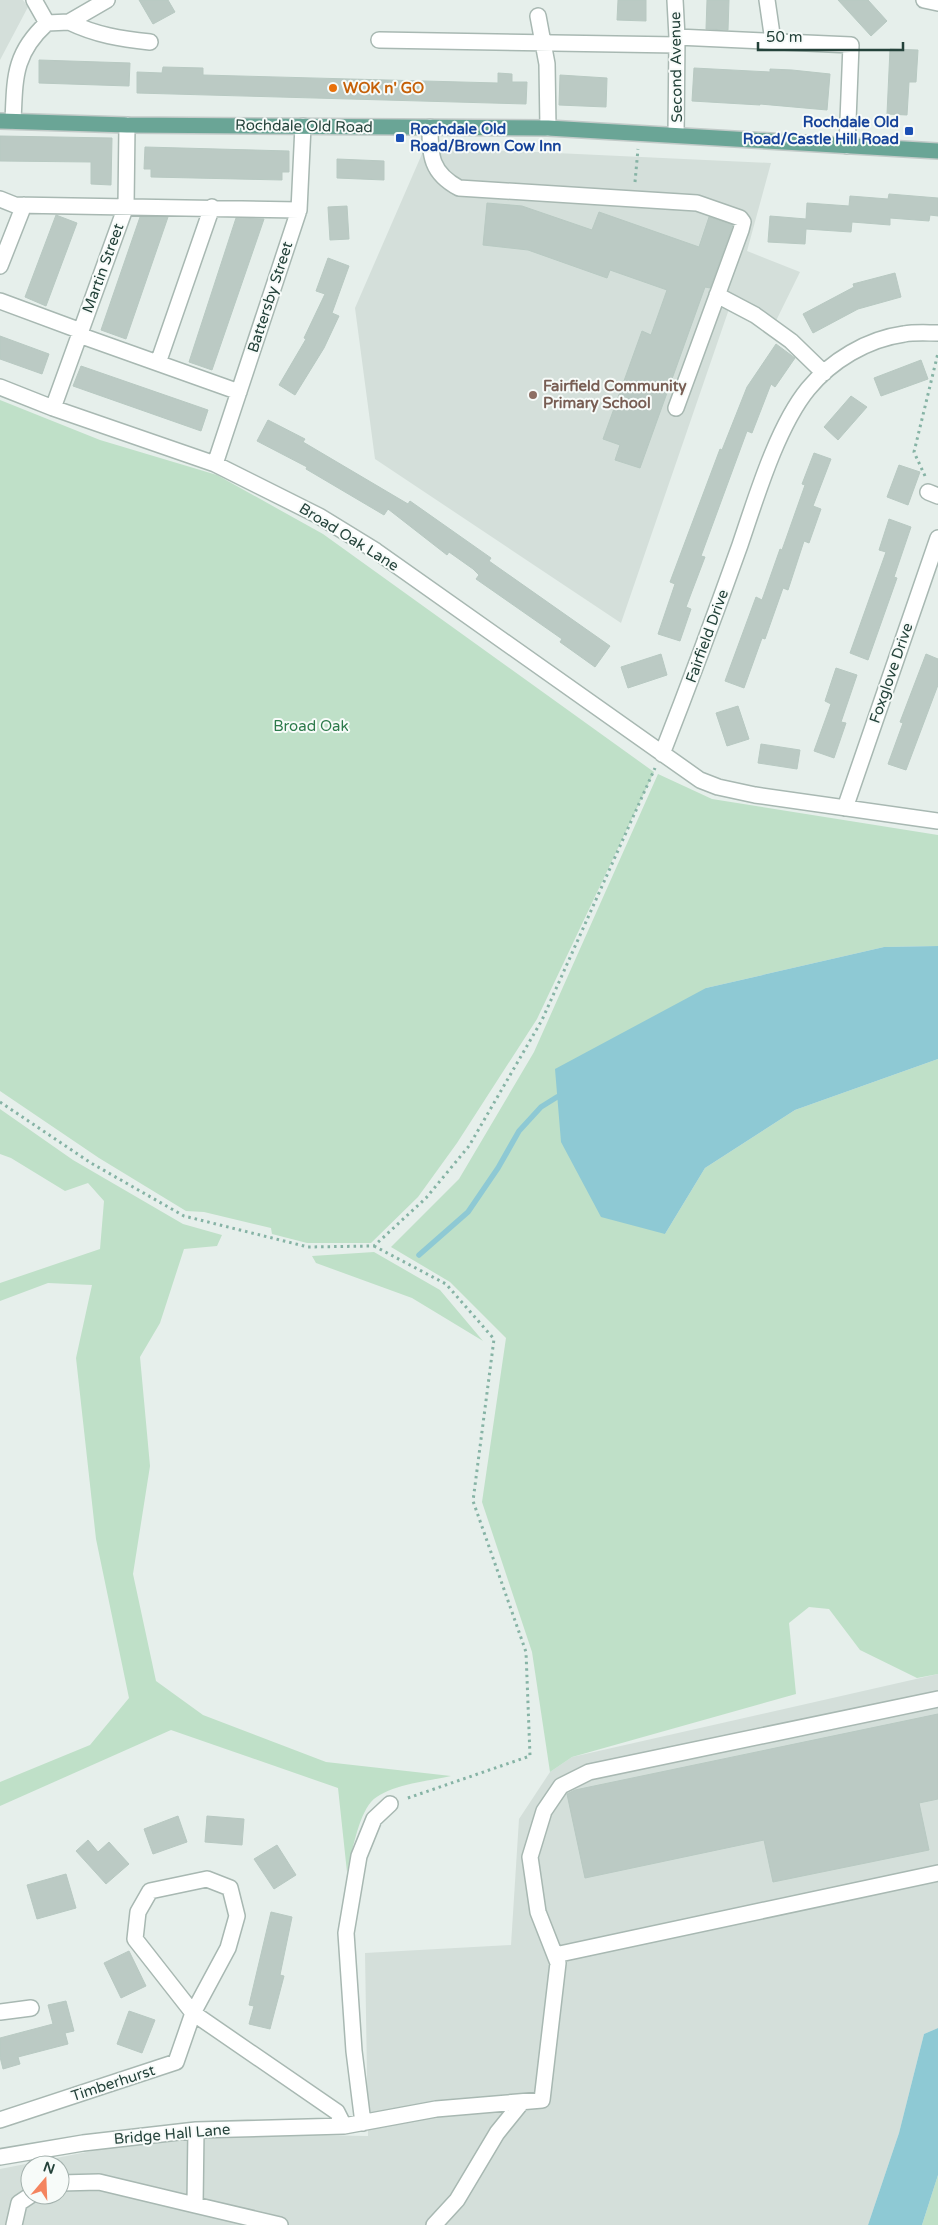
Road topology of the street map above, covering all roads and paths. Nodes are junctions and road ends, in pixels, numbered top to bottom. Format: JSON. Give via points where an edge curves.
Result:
{"nodes":[{"id":1,"x":34,"y":0,"type":"edge"},
{"id":2,"x":107,"y":0,"type":"edge"},
{"id":3,"x":675,"y":0,"type":"edge"},
{"id":4,"x":767,"y":0,"type":"edge"},
{"id":5,"x":924,"y":0,"type":"edge"},
{"id":6,"x":938,"y":3,"type":"edge"},
{"id":7,"x":538,"y":16,"type":"dead end"},
{"id":8,"x":69,"y":22,"type":"junction"},
{"id":9,"x":47,"y":23,"type":"junction"},
{"id":10,"x":379,"y":40,"type":"dead end"},
{"id":11,"x":543,"y":41,"type":"junction"},
{"id":12,"x":677,"y":41,"type":"junction"},
{"id":13,"x":773,"y":41,"type":"junction"},
{"id":14,"x":150,"y":42,"type":"dead end"},
{"id":15,"x":6,"y":121,"type":"edge"},
{"id":16,"x":127,"y":125,"type":"junction"},
{"id":17,"x":303,"y":126,"type":"junction"},
{"id":18,"x":430,"y":127,"type":"junction"},
{"id":19,"x":548,"y":128,"type":"junction"},
{"id":20,"x":639,"y":133,"type":"junction"},
{"id":21,"x":676,"y":135,"type":"junction"},
{"id":22,"x":847,"y":146,"type":"junction"},
{"id":23,"x":938,"y":151,"type":"edge"},
{"id":24,"x":0,"y":199,"type":"edge"},
{"id":25,"x":634,"y":199,"type":"junction"},
{"id":26,"x":24,"y":205,"type":"junction"},
{"id":27,"x":126,"y":206,"type":"junction"},
{"id":28,"x":212,"y":207,"type":"junction"},
{"id":29,"x":299,"y":210,"type":"junction"},
{"id":30,"x":0,"y":266,"type":"edge"},
{"id":31,"x":717,"y":296,"type":"junction"},
{"id":32,"x":0,"y":301,"type":"edge"},
{"id":33,"x":80,"y":333,"type":"junction"},
{"id":34,"x":938,"y":333,"type":"edge"},
{"id":35,"x":938,"y":353,"type":"edge"},
{"id":36,"x":158,"y":363,"type":"junction"},
{"id":37,"x":824,"y":374,"type":"junction"},
{"id":38,"x":0,"y":386,"type":"edge"},
{"id":39,"x":239,"y":392,"type":"junction"},
{"id":40,"x":53,"y":408,"type":"junction"},
{"id":41,"x":676,"y":408,"type":"dead end"},
{"id":42,"x":216,"y":464,"type":"junction"},
{"id":43,"x":933,"y":493,"type":"edge"},
{"id":44,"x":938,"y":538,"type":"edge"},
{"id":45,"x":662,"y":754,"type":"junction"},
{"id":46,"x":845,"y":808,"type":"junction"},
{"id":47,"x":938,"y":821,"type":"edge"},
{"id":48,"x":0,"y":1102,"type":"edge"},
{"id":49,"x":374,"y":1246,"type":"junction"},
{"id":50,"x":938,"y":1699,"type":"edge"},
{"id":51,"x":390,"y":1804,"type":"joint"},
{"id":52,"x":938,"y":1873,"type":"edge"},
{"id":53,"x":555,"y":1955,"type":"junction"},
{"id":54,"x":31,"y":2008,"type":"dead end"},
{"id":55,"x":0,"y":2012,"type":"edge"},
{"id":56,"x":193,"y":2013,"type":"junction"},
{"id":57,"x":522,"y":2102,"type":"junction"},
{"id":58,"x":0,"y":2120,"type":"edge"},
{"id":59,"x":363,"y":2123,"type":"junction"},
{"id":60,"x":344,"y":2126,"type":"junction"},
{"id":61,"x":196,"y":2130,"type":"junction"},
{"id":62,"x":0,"y":2157,"type":"edge"},
{"id":63,"x":70,"y":2183,"type":"edge"},
{"id":64,"x":20,"y":2202,"type":"edge"},
{"id":65,"x":195,"y":2205,"type":"junction"},
{"id":66,"x":14,"y":2225,"type":"edge"},
{"id":67,"x":280,"y":2225,"type":"edge"},
{"id":68,"x":434,"y":2225,"type":"edge"}],
"edges":[{"from":1,"to":9,"type":"street"},
{"from":2,"to":8,"type":"street"},
{"from":3,"to":12,"type":"street","name":"Second Avenue"},
{"from":4,"to":13,"type":"street"},
{"from":5,"to":6,"type":"street"},
{"from":7,"to":11,"type":"street"},
{"from":8,"to":9,"type":"street"},
{"from":8,"to":14,"type":"street","via":[[111,38]]},
{"from":9,"to":15,"type":"street","via":[[30,39],[16,70]]},
{"from":10,"to":11,"type":"street"},
{"from":11,"to":12,"type":"street"},
{"from":11,"to":19,"type":"street","via":[[547,64]]},
{"from":12,"to":13,"type":"street"},
{"from":12,"to":21,"type":"street","name":"Second Avenue"},
{"from":13,"to":22,"type":"street","via":[[851,45]]},
{"from":15,"to":16,"type":"main road","name":"Rochdale Old Road"},
{"from":16,"to":17,"type":"main road","name":"Rochdale Old Road"},
{"from":16,"to":27,"type":"street","name":"Martin Street"},
{"from":17,"to":18,"type":"main road","name":"Rochdale Old Road"},
{"from":17,"to":29,"type":"street","name":"Battersby Street"},
{"from":18,"to":19,"type":"main road","name":"Rochdale Old Road"},
{"from":18,"to":25,"type":"street","via":[[430,154],[437,170],[459,188]]},
{"from":19,"to":20,"type":"main road","name":"Rochdale Old Road"},
{"from":20,"to":21,"type":"main road","name":"Rochdale Old Road"},
{"from":20,"to":25,"type":"path"},
{"from":21,"to":22,"type":"main road","name":"Rochdale Old Road"},
{"from":22,"to":23,"type":"main road","name":"Rochdale Old Road"},
{"from":24,"to":26,"type":"street"},
{"from":25,"to":31,"type":"street","via":[[697,203],[740,218],[743,222],[741,230]]},
{"from":26,"to":27,"type":"street"},
{"from":26,"to":30,"type":"street"},
{"from":27,"to":28,"type":"street"},
{"from":27,"to":33,"type":"street","name":"Martin Street"},
{"from":28,"to":29,"type":"street"},
{"from":28,"to":36,"type":"street"},
{"from":29,"to":39,"type":"street","name":"Battersby Street"},
{"from":31,"to":37,"type":"street","via":[[755,315],[791,341]]},
{"from":31,"to":41,"type":"street"},
{"from":32,"to":33,"type":"street"},
{"from":33,"to":36,"type":"street"},
{"from":33,"to":40,"type":"street","name":"Martin Street"},
{"from":34,"to":37,"type":"street","name":"Fairfield Drive","via":[[904,334],[866,345],[845,356]]},
{"from":35,"to":43,"type":"path","via":[[914,452]]},
{"from":36,"to":39,"type":"street"},
{"from":37,"to":45,"type":"street","name":"Fairfield Drive","via":[[808,389],[790,415],[758,492]]},
{"from":38,"to":40,"type":"street","name":"Broad Oak Lane"},
{"from":39,"to":42,"type":"street","name":"Battersby Street"},
{"from":40,"to":42,"type":"street","name":"Broad Oak Lane"},
{"from":42,"to":45,"type":"street","name":"Broad Oak Lane","via":[[319,516],[376,551]]},
{"from":44,"to":46,"type":"street","name":"Foxglove Drive"},
{"from":45,"to":46,"type":"street","via":[[700,780],[718,787]]},
{"from":45,"to":49,"type":"path","via":[[542,1020],[469,1146],[426,1198]]},
{"from":46,"to":47,"type":"street"},
{"from":48,"to":49,"type":"path","via":[[91,1163],[184,1216],[308,1248]]},
{"from":49,"to":51,"type":"path","via":[[446,1284],[494,1339],[473,1501],[526,1652],[530,1756]]},
{"from":50,"to":53,"type":"street","via":[[589,1772],[561,1786],[544,1811],[530,1857],[538,1912]]},
{"from":51,"to":59,"type":"street","via":[[374,1819],[359,1856],[346,1933],[354,2051]]},
{"from":52,"to":53,"type":"street"},
{"from":53,"to":57,"type":"street","name":"Bridge Hall Lane","via":[[558,1963],[542,2100]]},
{"from":54,"to":55,"type":"street"},
{"from":56,"to":56,"type":"street","name":"Timberhurst","via":[[135,1939],[138,1912],[150,1891],[207,1879],[230,1888],[237,1916],[228,1948]]},
{"from":56,"to":58,"type":"street","name":"Timberhurst","via":[[176,2062]]},
{"from":56,"to":60,"type":"street","name":"Timberhurst","via":[[336,2112]]},
{"from":57,"to":59,"type":"street","name":"Bridge Hall Lane","via":[[436,2109]]},
{"from":57,"to":68,"type":"street","via":[[497,2133],[457,2200]]},
{"from":59,"to":60,"type":"street","name":"Bridge Hall Lane"},
{"from":60,"to":61,"type":"street","name":"Bridge Hall Lane"},
{"from":61,"to":62,"type":"street","name":"Bridge Hall Lane","via":[[83,2143]]},
{"from":61,"to":65,"type":"street"},
{"from":63,"to":65,"type":"street","via":[[100,2182]]},
{"from":64,"to":66,"type":"street"},
{"from":65,"to":67,"type":"street"}]}
